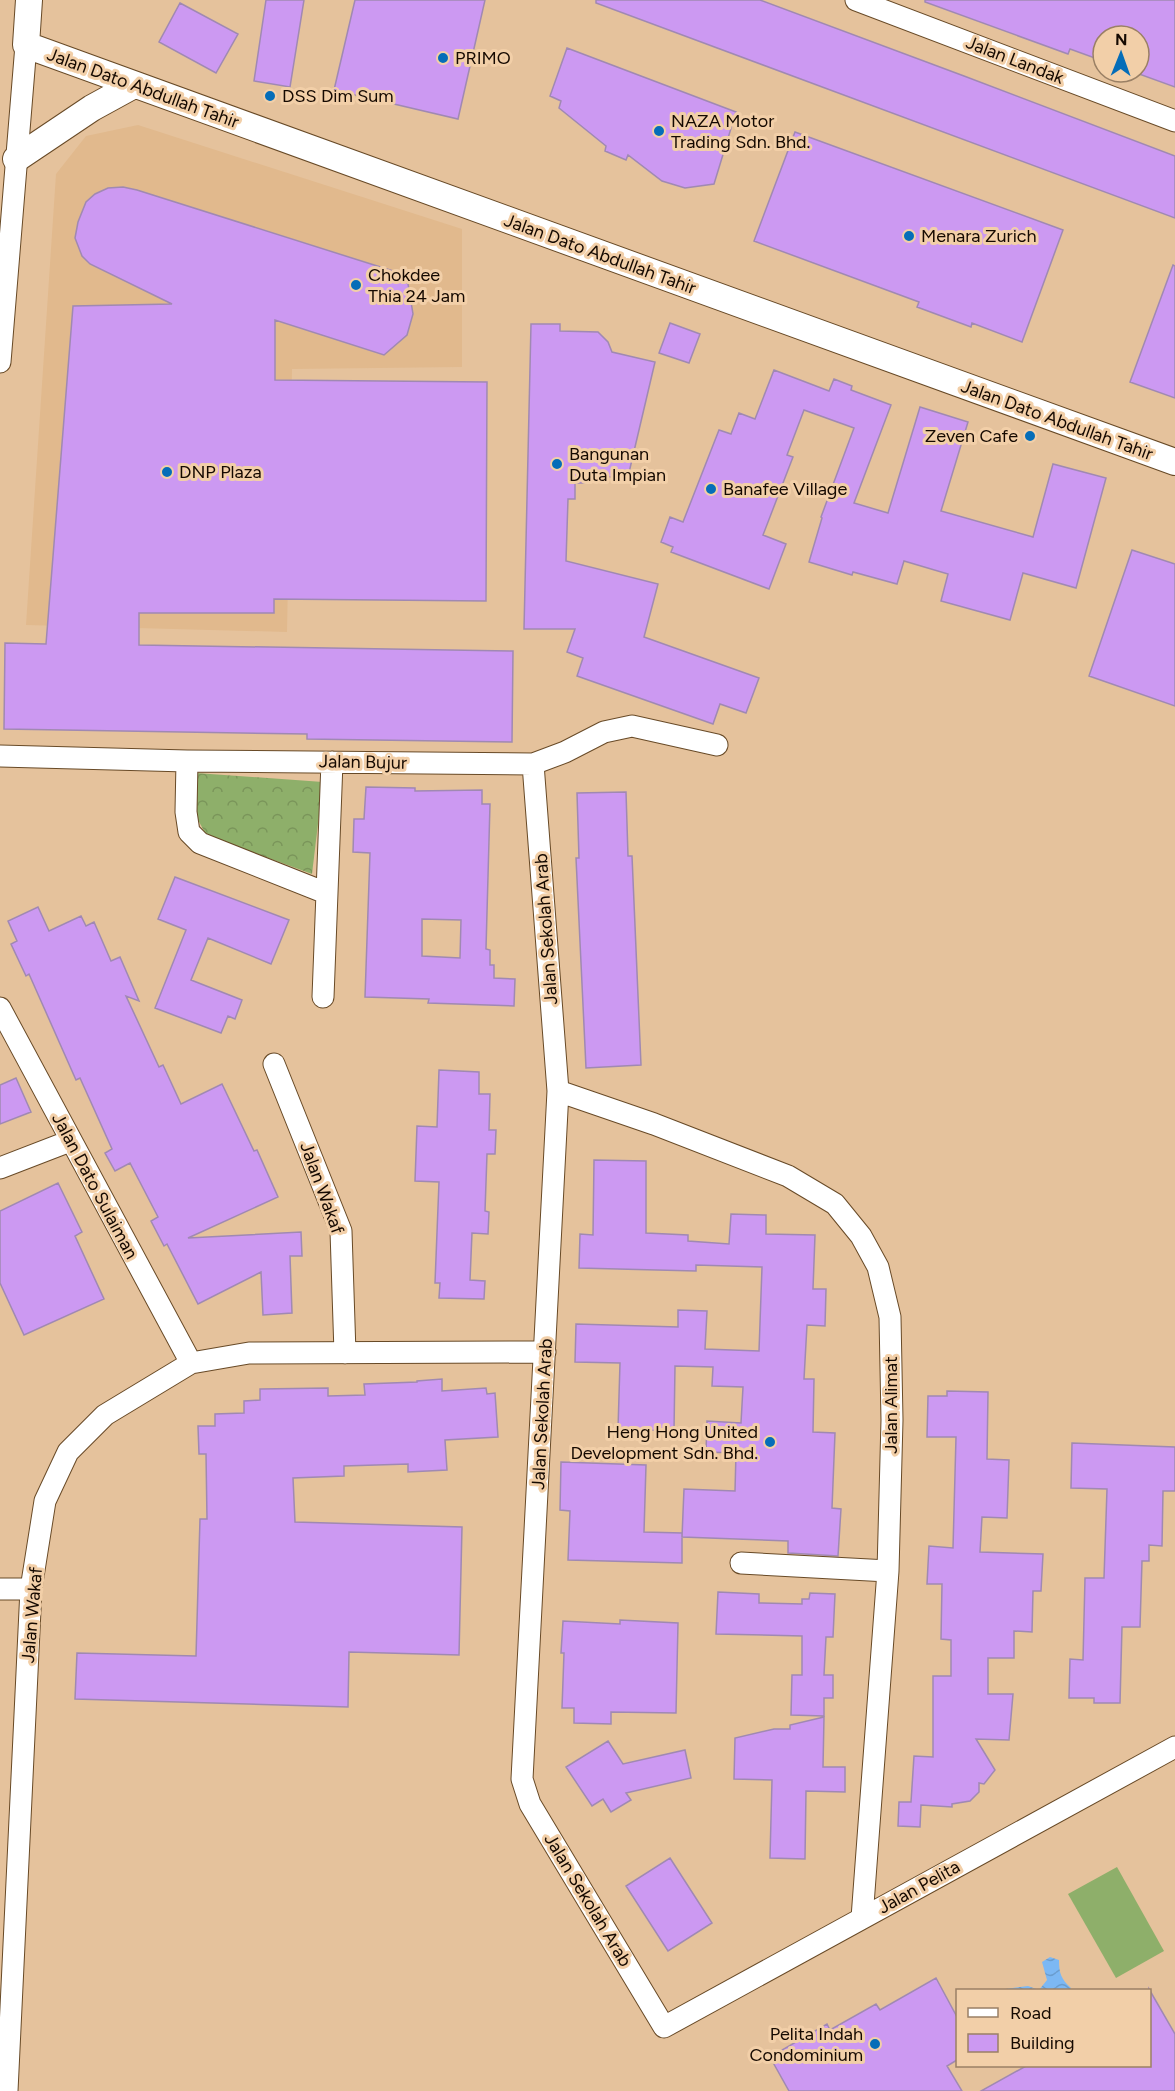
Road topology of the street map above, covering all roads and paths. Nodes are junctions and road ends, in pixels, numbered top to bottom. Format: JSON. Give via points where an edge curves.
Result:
{"nodes":[{"id":1,"x":29,"y":0,"type":"edge"},
{"id":2,"x":856,"y":0,"type":"edge"},
{"id":3,"x":26,"y":45,"type":"junction"},
{"id":4,"x":134,"y":85,"type":"junction"},
{"id":5,"x":1175,"y":121,"type":"edge"},
{"id":6,"x":16,"y":159,"type":"junction"},
{"id":7,"x":0,"y":362,"type":"edge"},
{"id":8,"x":1175,"y":462,"type":"edge"},
{"id":9,"x":717,"y":745,"type":"dead end"},
{"id":10,"x":0,"y":756,"type":"edge"},
{"id":11,"x":187,"y":761,"type":"junction"},
{"id":12,"x":332,"y":762,"type":"junction"},
{"id":13,"x":533,"y":764,"type":"junction"},
{"id":14,"x":326,"y":893,"type":"junction"},
{"id":15,"x":323,"y":997,"type":"dead end"},
{"id":16,"x":0,"y":1008,"type":"edge"},
{"id":17,"x":274,"y":1064,"type":"dead end"},
{"id":18,"x":558,"y":1091,"type":"junction"},
{"id":19,"x":70,"y":1141,"type":"junction"},
{"id":20,"x":0,"y":1168,"type":"edge"},
{"id":21,"x":545,"y":1352,"type":"junction"},
{"id":22,"x":345,"y":1353,"type":"junction"},
{"id":23,"x":191,"y":1363,"type":"junction"},
{"id":24,"x":741,"y":1563,"type":"dead end"},
{"id":25,"x":888,"y":1571,"type":"junction"},
{"id":26,"x":0,"y":1589,"type":"edge"},
{"id":27,"x":31,"y":1590,"type":"junction"},
{"id":28,"x":1175,"y":1747,"type":"edge"},
{"id":29,"x":862,"y":1918,"type":"junction"},
{"id":30,"x":664,"y":2027,"type":"joint"},
{"id":31,"x":7,"y":2091,"type":"edge"}],
"edges":[{"from":1,"to":3,"type":"street"},
{"from":2,"to":5,"type":"street","name":"Jalan Landak"},
{"from":3,"to":4,"type":"street","name":"Jalan Dato Abdullah Tahir"},
{"from":3,"to":6,"type":"street"},
{"from":4,"to":6,"type":"street"},
{"from":4,"to":8,"type":"street","name":"Jalan Dato Abdullah Tahir"},
{"from":6,"to":7,"type":"street"},
{"from":9,"to":13,"type":"street","name":"Jalan Bujur","via":[[632,726],[604,732]]},
{"from":10,"to":11,"type":"street","name":"Jalan Bujur"},
{"from":11,"to":12,"type":"street","name":"Jalan Bujur"},
{"from":11,"to":14,"type":"street","via":[[189,832],[200,843]]},
{"from":12,"to":13,"type":"street","name":"Jalan Bujur"},
{"from":12,"to":14,"type":"street"},
{"from":13,"to":18,"type":"street","name":"Jalan Sekolah Arab"},
{"from":14,"to":15,"type":"street"},
{"from":16,"to":19,"type":"street","name":"Jalan Dato Sulaiman"},
{"from":17,"to":22,"type":"street","name":"Jalan Wakaf","via":[[341,1231]]},
{"from":18,"to":21,"type":"street","name":"Jalan Sekolah Arab"},
{"from":18,"to":25,"type":"street","name":"Jalan Alimat","via":[[788,1176],[835,1204],[861,1236],[878,1268],[890,1317]]},
{"from":19,"to":20,"type":"street"},
{"from":19,"to":23,"type":"street","name":"Jalan Dato Sulaiman"},
{"from":21,"to":22,"type":"street","name":"Jalan Wakaf"},
{"from":21,"to":30,"type":"street","name":"Jalan Sekolah Arab","via":[[522,1779],[531,1804]]},
{"from":22,"to":23,"type":"street","name":"Jalan Wakaf","via":[[249,1353]]},
{"from":23,"to":27,"type":"street","name":"Jalan Wakaf","via":[[105,1415],[68,1452],[45,1501]]},
{"from":24,"to":25,"type":"street"},
{"from":25,"to":29,"type":"street","name":"Jalan Alimat"},
{"from":26,"to":27,"type":"street"},
{"from":27,"to":31,"type":"street","name":"Jalan Wakaf"},
{"from":28,"to":29,"type":"street","name":"Jalan Pelita"},
{"from":29,"to":30,"type":"street","name":"Jalan Pelita"}]}
